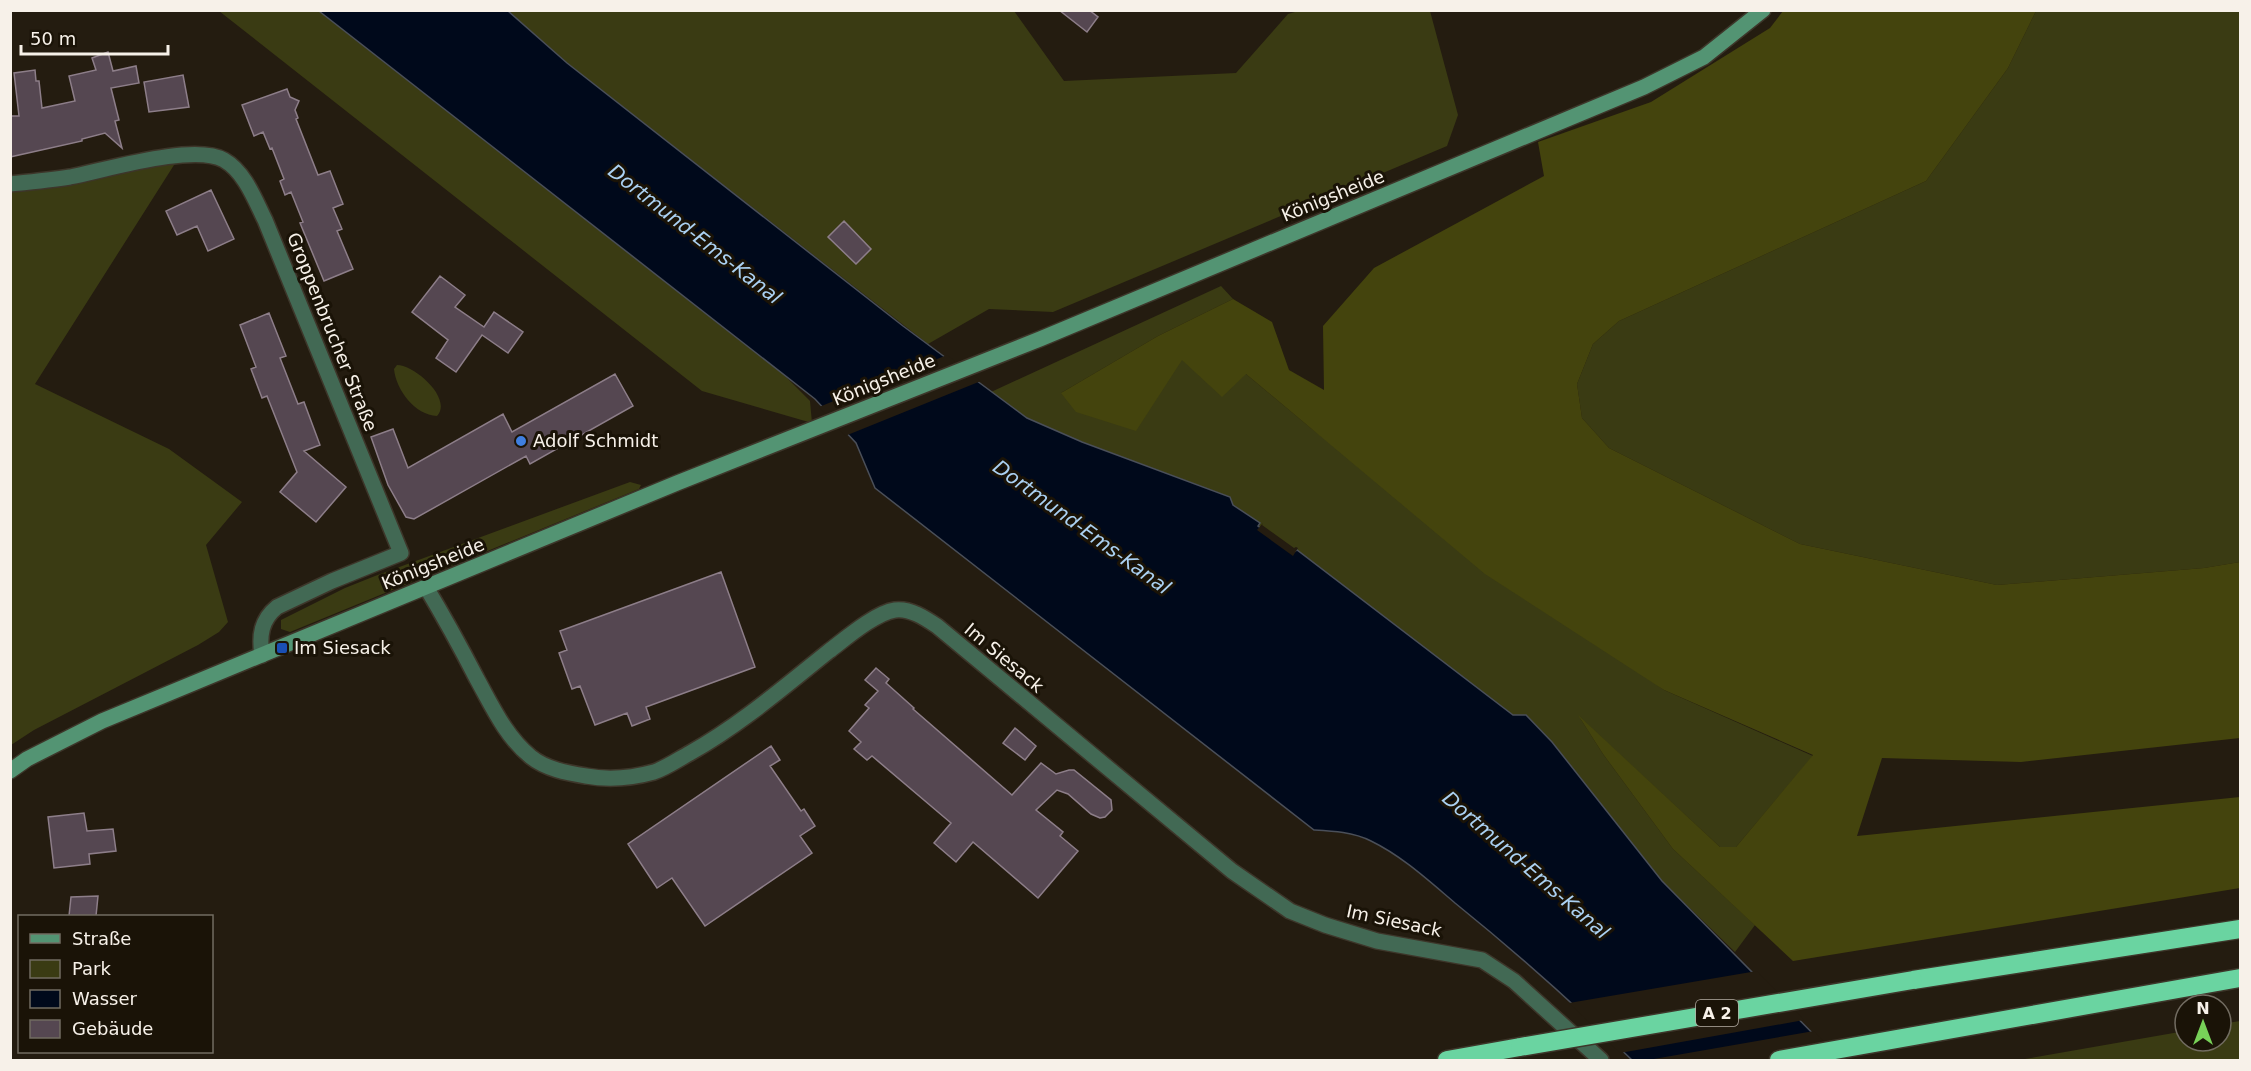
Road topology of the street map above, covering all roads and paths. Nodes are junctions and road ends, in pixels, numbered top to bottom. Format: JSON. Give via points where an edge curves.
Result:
{"nodes":[{"id":1,"x":1763,"y":10,"type":"edge"},
{"id":2,"x":10,"y":184,"type":"edge"},
{"id":3,"x":426,"y":588,"type":"junction"},
{"id":4,"x":262,"y":655,"type":"junction"},
{"id":5,"x":10,"y":771,"type":"edge"},
{"id":6,"x":2241,"y":929,"type":"edge"},
{"id":7,"x":2241,"y":978,"type":"edge"},
{"id":8,"x":1447,"y":1060,"type":"edge"},
{"id":9,"x":1601,"y":1060,"type":"edge"},
{"id":10,"x":1779,"y":1060,"type":"edge"}],
"edges":[{"from":1,"to":3,"type":"main road","name":"Königsheide","via":[[1704,57],[1644,87]]},
{"from":2,"to":4,"type":"street","name":"Groppenbrucher Straße","via":[[202,153],[226,161],[244,179],[265,220],[401,553],[277,608],[269,614],[261,632]]},
{"from":3,"to":4,"type":"main road","name":"Königsheide"},
{"from":3,"to":9,"type":"street","name":"Im Siesack","via":[[500,721],[519,745],[531,758],[548,767],[600,778],[655,771],[681,758],[714,740],[877,618],[894,610],[916,614],[936,626],[1232,871],[1290,911],[1377,941],[1482,960],[1514,981]]},
{"from":4,"to":5,"type":"main road","name":"Königsheide","via":[[102,721]]},
{"from":6,"to":8,"type":"highway","number":"A 2","bridge":true,"via":[[1913,980]]},
{"from":7,"to":10,"type":"highway"}]}
